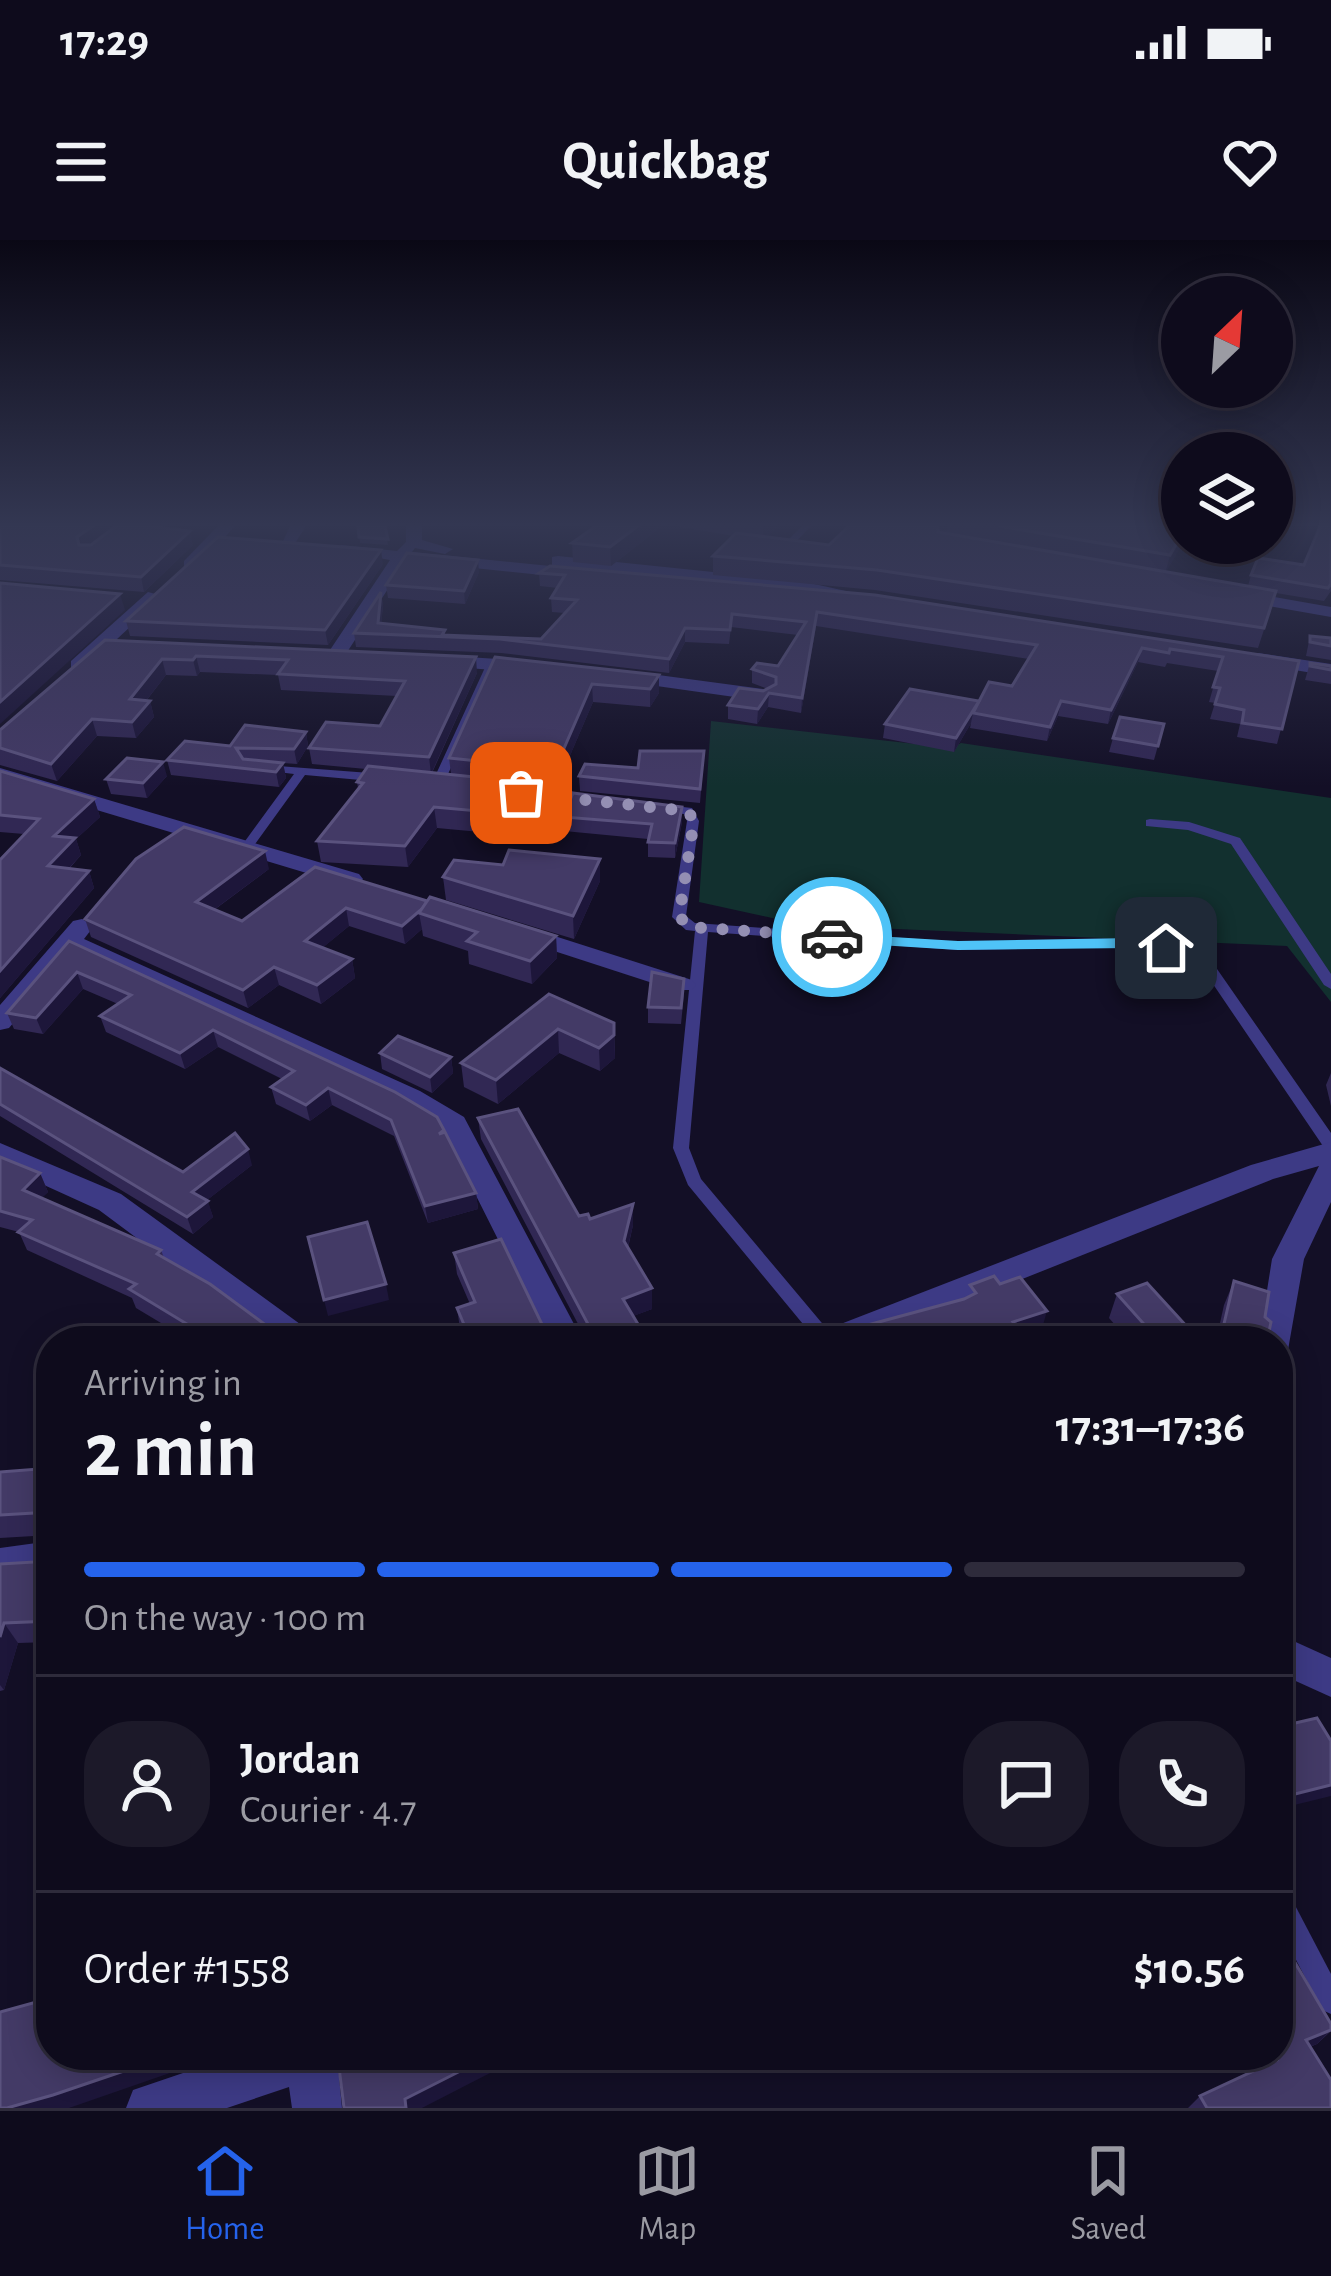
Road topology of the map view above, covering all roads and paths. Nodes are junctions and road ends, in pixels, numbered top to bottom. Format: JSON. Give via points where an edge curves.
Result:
{"nodes":[{"id":1,"x":136,"y":613,"type":"edge"},
{"id":2,"x":364,"y":613,"type":"edge"},
{"id":3,"x":100,"y":645,"type":"junction"},
{"id":4,"x":123,"y":646,"type":"edge"},
{"id":5,"x":312,"y":655,"type":"edge"},
{"id":6,"x":335,"y":656,"type":"junction"},
{"id":7,"x":358,"y":657,"type":"edge"},
{"id":8,"x":1247,"y":657,"type":"edge"},
{"id":9,"x":403,"y":659,"type":"edge"},
{"id":10,"x":492,"y":663,"type":"junction"},
{"id":11,"x":544,"y":668,"type":"edge"},
{"id":12,"x":1331,"y":670,"type":"edge"},
{"id":13,"x":610,"y":675,"type":"edge"},
{"id":14,"x":66,"y":676,"type":"edge"},
{"id":15,"x":763,"y":695,"type":"edge"},
{"id":16,"x":248,"y":766,"type":"edge"},
{"id":17,"x":302,"y":771,"type":"junction"},
{"id":18,"x":0,"y":774,"type":"edge"},
{"id":19,"x":393,"y":779,"type":"edge"},
{"id":20,"x":415,"y":781,"type":"edge"},
{"id":21,"x":438,"y":783,"type":"junction"},
{"id":22,"x":620,"y":804,"type":"edge"},
{"id":23,"x":642,"y":806,"type":"edge"},
{"id":24,"x":1150,"y":823,"type":"dead end"},
{"id":25,"x":246,"y":848,"type":"junction"},
{"id":26,"x":371,"y":885,"type":"edge"},
{"id":27,"x":100,"y":905,"type":"edge"},
{"id":28,"x":502,"y":926,"type":"edge"},
{"id":29,"x":702,"y":928,"type":"junction"},
{"id":30,"x":69,"y":940,"type":"junction"},
{"id":31,"x":683,"y":985,"type":"edge"},
{"id":32,"x":1331,"y":985,"type":"edge"},
{"id":33,"x":0,"y":1022,"type":"edge"},
{"id":34,"x":1331,"y":1148,"type":"edge"},
{"id":35,"x":0,"y":1153,"type":"edge"},
{"id":36,"x":1331,"y":1170,"type":"edge"},
{"id":37,"x":278,"y":1326,"type":"edge"},
{"id":38,"x":558,"y":1326,"type":"edge"},
{"id":39,"x":817,"y":1326,"type":"edge"},
{"id":40,"x":868,"y":1326,"type":"edge"},
{"id":41,"x":1278,"y":1326,"type":"edge"},
{"id":42,"x":36,"y":1560,"type":"edge"},
{"id":43,"x":0,"y":1564,"type":"edge"},
{"id":44,"x":1293,"y":1660,"type":"edge"},
{"id":45,"x":1331,"y":1678,"type":"edge"},
{"id":46,"x":1293,"y":1928,"type":"edge"},
{"id":47,"x":1331,"y":2001,"type":"edge"},
{"id":48,"x":265,"y":2070,"type":"edge"},
{"id":49,"x":312,"y":2070,"type":"edge"},
{"id":50,"x":151,"y":2108,"type":"edge"},
{"id":51,"x":317,"y":2108,"type":"edge"}],
"edges":[{"from":1,"to":3,"type":"street"},
{"from":2,"to":6,"type":"street"},
{"from":3,"to":4,"type":"street"},
{"from":3,"to":14,"type":"street"},
{"from":5,"to":6,"type":"street"},
{"from":6,"to":7,"type":"street"},
{"from":8,"to":12,"type":"street"},
{"from":9,"to":10,"type":"street"},
{"from":10,"to":11,"type":"street"},
{"from":10,"to":21,"type":"lane"},
{"from":13,"to":15,"type":"street"},
{"from":16,"to":17,"type":"lane"},
{"from":17,"to":19,"type":"lane"},
{"from":17,"to":25,"type":"lane"},
{"from":18,"to":25,"type":"street","via":[[162,832]]},
{"from":20,"to":21,"type":"lane"},
{"from":21,"to":22,"type":"lane"},
{"from":23,"to":29,"type":"lane","via":[[688,811],[694,821],[679,917]]},
{"from":24,"to":32,"type":"lane","via":[[1237,842]]},
{"from":25,"to":26,"type":"street"},
{"from":27,"to":30,"type":"street"},
{"from":28,"to":31,"type":"street"},
{"from":29,"to":34,"type":"lane","via":[[958,946],[1131,943],[1203,958]]},
{"from":29,"to":39,"type":"lane","via":[[681,1148],[694,1181]]},
{"from":30,"to":33,"type":"street"},
{"from":30,"to":38,"type":"street","via":[[454,1124]]},
{"from":34,"to":40,"type":"street"},
{"from":35,"to":37,"type":"street","via":[[110,1202]]},
{"from":36,"to":41,"type":"street","via":[[1288,1259]]},
{"from":42,"to":43,"type":"street"},
{"from":44,"to":45,"type":"street"},
{"from":46,"to":47,"type":"lane"},
{"from":48,"to":50,"type":"street"},
{"from":49,"to":51,"type":"street"}]}
